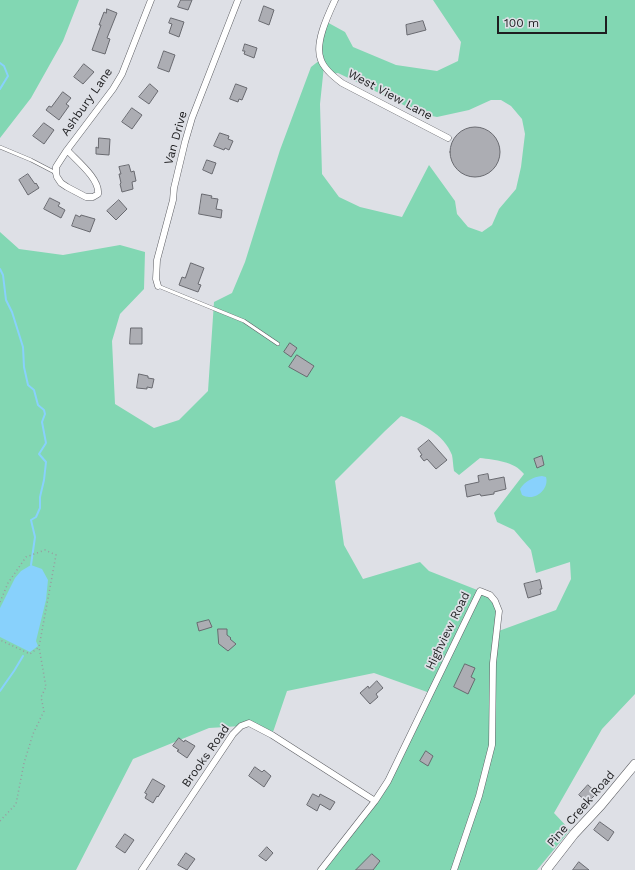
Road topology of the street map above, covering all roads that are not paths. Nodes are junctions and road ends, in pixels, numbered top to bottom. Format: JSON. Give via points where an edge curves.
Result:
{"nodes":[{"id":1,"x":151,"y":0,"type":"edge"},
{"id":2,"x":238,"y":0,"type":"edge"},
{"id":3,"x":334,"y":0,"type":"edge"},
{"id":4,"x":448,"y":138,"type":"dead end"},
{"id":5,"x":0,"y":146,"type":"edge"},
{"id":6,"x":67,"y":150,"type":"junction"},
{"id":7,"x":56,"y":173,"type":"junction"},
{"id":8,"x":158,"y":286,"type":"joint"},
{"id":9,"x":278,"y":344,"type":"dead end"},
{"id":10,"x":635,"y":764,"type":"edge"},
{"id":11,"x":375,"y":801,"type":"junction"},
{"id":12,"x":142,"y":870,"type":"edge"},
{"id":13,"x":321,"y":870,"type":"edge"},
{"id":14,"x":454,"y":870,"type":"edge"},
{"id":15,"x":546,"y":870,"type":"edge"}],
"edges":[{"from":1,"to":6,"type":"street","name":"Ashbury Lane","via":[[122,74]]},
{"from":2,"to":8,"type":"street","name":"Van Drive","via":[[185,142],[157,260]]},
{"from":3,"to":4,"type":"street","name":"West View Lane","via":[[325,21],[320,51],[320,60],[331,74],[342,83]]},
{"from":5,"to":7,"type":"lane"},
{"from":6,"to":7,"type":"street","name":"Ashbury Lane","via":[[56,167]]},
{"from":6,"to":7,"type":"street","name":"Ashbury Lane","via":[[93,178],[98,194],[86,197],[78,194],[61,183]]},
{"from":8,"to":9,"type":"lane","via":[[244,321]]},
{"from":10,"to":15,"type":"street","name":"Pine Creek Road"},
{"from":11,"to":12,"type":"street","name":"Brooks Road","via":[[272,734],[249,723],[241,726],[233,734]]},
{"from":11,"to":13,"type":"street","name":"Highview Road"},
{"from":11,"to":14,"type":"street","name":"Highview Road","via":[[398,763],[480,591],[490,595],[499,611],[491,698],[492,744],[487,770]]}]}
